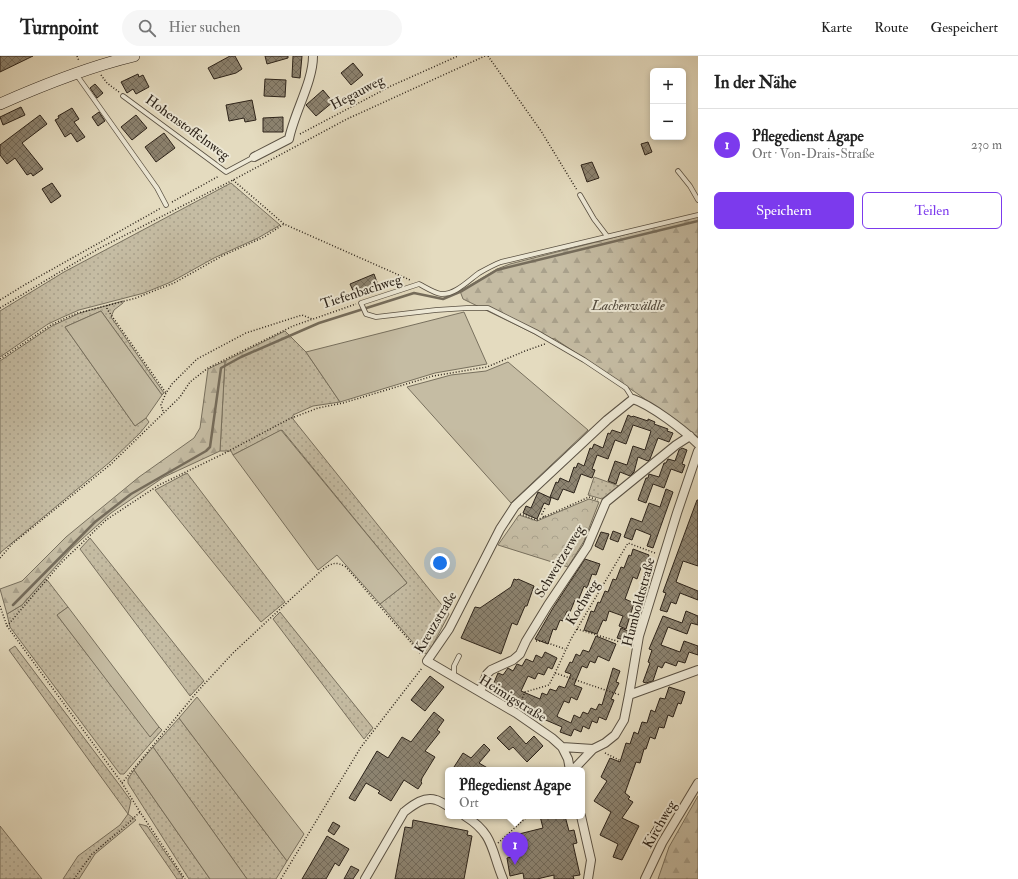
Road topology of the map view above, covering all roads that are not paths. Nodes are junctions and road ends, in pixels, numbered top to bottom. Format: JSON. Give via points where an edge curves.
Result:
{"nodes":[{"id":1,"x":134,"y":56,"type":"edge"},
{"id":2,"x":313,"y":56,"type":"edge"},
{"id":3,"x":76,"y":74,"type":"junction"},
{"id":4,"x":123,"y":96,"type":"road end"},
{"id":5,"x":0,"y":104,"type":"edge"},
{"id":6,"x":254,"y":157,"type":"joint"},
{"id":7,"x":678,"y":171,"type":"dead end"},
{"id":8,"x":580,"y":195,"type":"road end"},
{"id":9,"x":698,"y":200,"type":"edge"},
{"id":10,"x":166,"y":205,"type":"road end"},
{"id":11,"x":698,"y":215,"type":"edge"},
{"id":12,"x":607,"y":236,"type":"junction"},
{"id":13,"x":633,"y":399,"type":"junction"},
{"id":14,"x":690,"y":436,"type":"junction"},
{"id":15,"x":698,"y":444,"type":"edge"},
{"id":16,"x":698,"y":452,"type":"edge"},
{"id":17,"x":459,"y":656,"type":"dead end"},
{"id":18,"x":427,"y":661,"type":"joint"},
{"id":19,"x":698,"y":670,"type":"edge"},
{"id":20,"x":454,"y":676,"type":"junction"},
{"id":21,"x":480,"y":692,"type":"junction"},
{"id":22,"x":629,"y":697,"type":"junction"},
{"id":23,"x":562,"y":747,"type":"junction"},
{"id":24,"x":597,"y":747,"type":"junction"},
{"id":25,"x":571,"y":767,"type":"edge"},
{"id":26,"x":575,"y":767,"type":"edge"},
{"id":27,"x":698,"y":783,"type":"edge"},
{"id":28,"x":445,"y":804,"type":"edge"},
{"id":29,"x":470,"y":819,"type":"edge"},
{"id":30,"x":582,"y":819,"type":"edge"},
{"id":31,"x":365,"y":879,"type":"edge"},
{"id":32,"x":502,"y":879,"type":"edge"},
{"id":33,"x":588,"y":879,"type":"edge"},
{"id":34,"x":645,"y":879,"type":"edge"}],
"edges":[{"from":1,"to":3,"type":"main road"},
{"from":2,"to":6,"type":"street","name":"Hohenstoffelnweg","via":[[313,67],[289,139]]},
{"from":3,"to":5,"type":"main road"},
{"from":3,"to":10,"type":"lane","via":[[158,188]]},
{"from":4,"to":6,"type":"lane","name":"Hohenstoffelnweg","via":[[226,172]]},
{"from":7,"to":9,"type":"lane"},
{"from":8,"to":12,"type":"lane"},
{"from":11,"to":12,"type":"lane","name":"Tiefenbachweg"},
{"from":12,"to":13,"type":"lane","name":"Tiefenbachweg","via":[[501,262],[447,293],[436,293],[419,284],[361,303],[366,314],[376,317],[436,310],[488,308],[584,360],[626,388]]},
{"from":13,"to":14,"type":"street","via":[[642,402]]},
{"from":13,"to":18,"type":"street","name":"Kreuzstraße","via":[[606,420],[515,506],[500,529],[490,554],[449,629]]},
{"from":14,"to":15,"type":"street"},
{"from":14,"to":21,"type":"street","name":"Schweitzerweg","via":[[606,502],[587,546],[548,605],[520,654],[491,670]]},
{"from":16,"to":22,"type":"street","name":"Humboldtstraße","via":[[676,513],[639,636]]},
{"from":17,"to":20,"type":"lane","via":[[454,666]]},
{"from":18,"to":20,"type":"street","name":"Heimigstraße"},
{"from":19,"to":22,"type":"street"},
{"from":20,"to":21,"type":"street","name":"Heimigstraße"},
{"from":21,"to":23,"type":"street","name":"Heimigstraße","via":[[516,713]]},
{"from":22,"to":24,"type":"street","name":"Humboldtstraße","via":[[615,735]]},
{"from":23,"to":24,"type":"street"},
{"from":23,"to":25,"type":"street","name":"Heimigstraße"},
{"from":24,"to":26,"type":"street","name":"Humboldtstraße"},
{"from":27,"to":34,"type":"street","name":"Kirchweg","via":[[662,843]]},
{"from":28,"to":31,"type":"street","via":[[435,799],[423,800],[404,812]]},
{"from":29,"to":32,"type":"street","via":[[485,832],[493,847]]},
{"from":30,"to":33,"type":"street","via":[[591,860]]}]}
